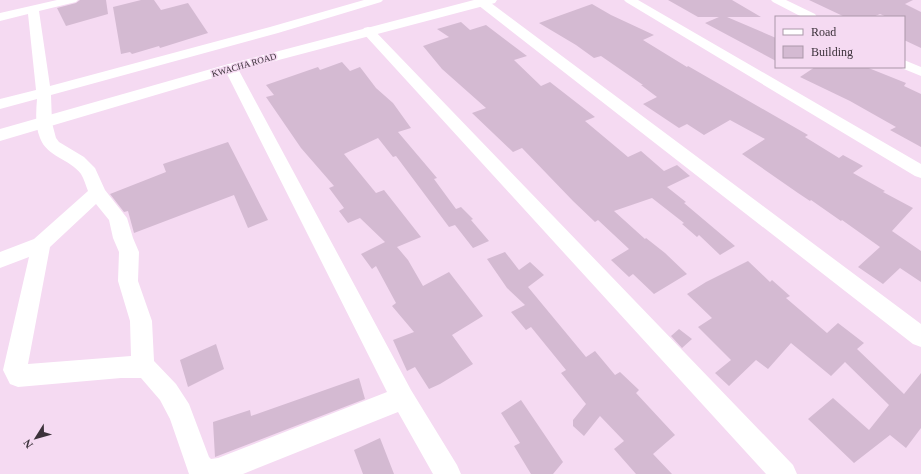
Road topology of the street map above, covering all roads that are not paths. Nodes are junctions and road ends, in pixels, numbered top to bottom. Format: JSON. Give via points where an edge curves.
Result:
{"nodes":[{"id":1,"x":72,"y":0,"type":"edge"},
{"id":2,"x":377,"y":0,"type":"edge"},
{"id":3,"x":630,"y":0,"type":"edge"},
{"id":4,"x":777,"y":0,"type":"edge"},
{"id":5,"x":486,"y":1,"type":"edge"},
{"id":6,"x":34,"y":9,"type":"junction"},
{"id":7,"x":809,"y":16,"type":"edge"},
{"id":8,"x":0,"y":17,"type":"edge"},
{"id":9,"x":368,"y":31,"type":"junction"},
{"id":10,"x":905,"y":64,"type":"edge"},
{"id":11,"x":231,"y":68,"type":"junction"},
{"id":12,"x":921,"y":72,"type":"edge"},
{"id":13,"x":44,"y":92,"type":"junction"},
{"id":14,"x":0,"y":104,"type":"edge"},
{"id":15,"x":44,"y":123,"type":"junction"},
{"id":16,"x":0,"y":135,"type":"edge"},
{"id":17,"x":921,"y":172,"type":"edge"},
{"id":18,"x":97,"y":193,"type":"junction"},
{"id":19,"x":41,"y":244,"type":"junction"},
{"id":20,"x":0,"y":260,"type":"edge"},
{"id":21,"x":921,"y":337,"type":"edge"},
{"id":22,"x":143,"y":367,"type":"junction"},
{"id":23,"x":8,"y":372,"type":"edge"},
{"id":24,"x":403,"y":398,"type":"junction"},
{"id":25,"x":448,"y":474,"type":"edge"},
{"id":26,"x":784,"y":474,"type":"edge"}],
"edges":[{"from":1,"to":6,"type":"street"},
{"from":2,"to":13,"type":"street"},
{"from":3,"to":17,"type":"street"},
{"from":4,"to":7,"type":"street"},
{"from":5,"to":9,"type":"main road","name":"KWACHA ROAD"},
{"from":5,"to":21,"type":"street"},
{"from":6,"to":8,"type":"street"},
{"from":6,"to":13,"type":"street"},
{"from":9,"to":11,"type":"main road","name":"KWACHA ROAD"},
{"from":9,"to":26,"type":"street"},
{"from":10,"to":12,"type":"street"},
{"from":11,"to":15,"type":"main road","name":"KWACHA ROAD"},
{"from":11,"to":24,"type":"street"},
{"from":13,"to":14,"type":"street"},
{"from":13,"to":15,"type":"street"},
{"from":15,"to":16,"type":"main road","name":"KWACHA ROAD"},
{"from":15,"to":18,"type":"street","via":[[53,146],[78,161],[89,172]]},
{"from":18,"to":19,"type":"street"},
{"from":18,"to":22,"type":"street","via":[[118,218],[122,238],[129,252],[128,281],[141,320]]},
{"from":19,"to":20,"type":"street"},
{"from":19,"to":23,"type":"street"},
{"from":22,"to":23,"type":"street","via":[[18,376]]},
{"from":22,"to":24,"type":"street","via":[[149,370],[171,397],[180,413],[199,466],[208,473]]},
{"from":24,"to":25,"type":"street"}]}
